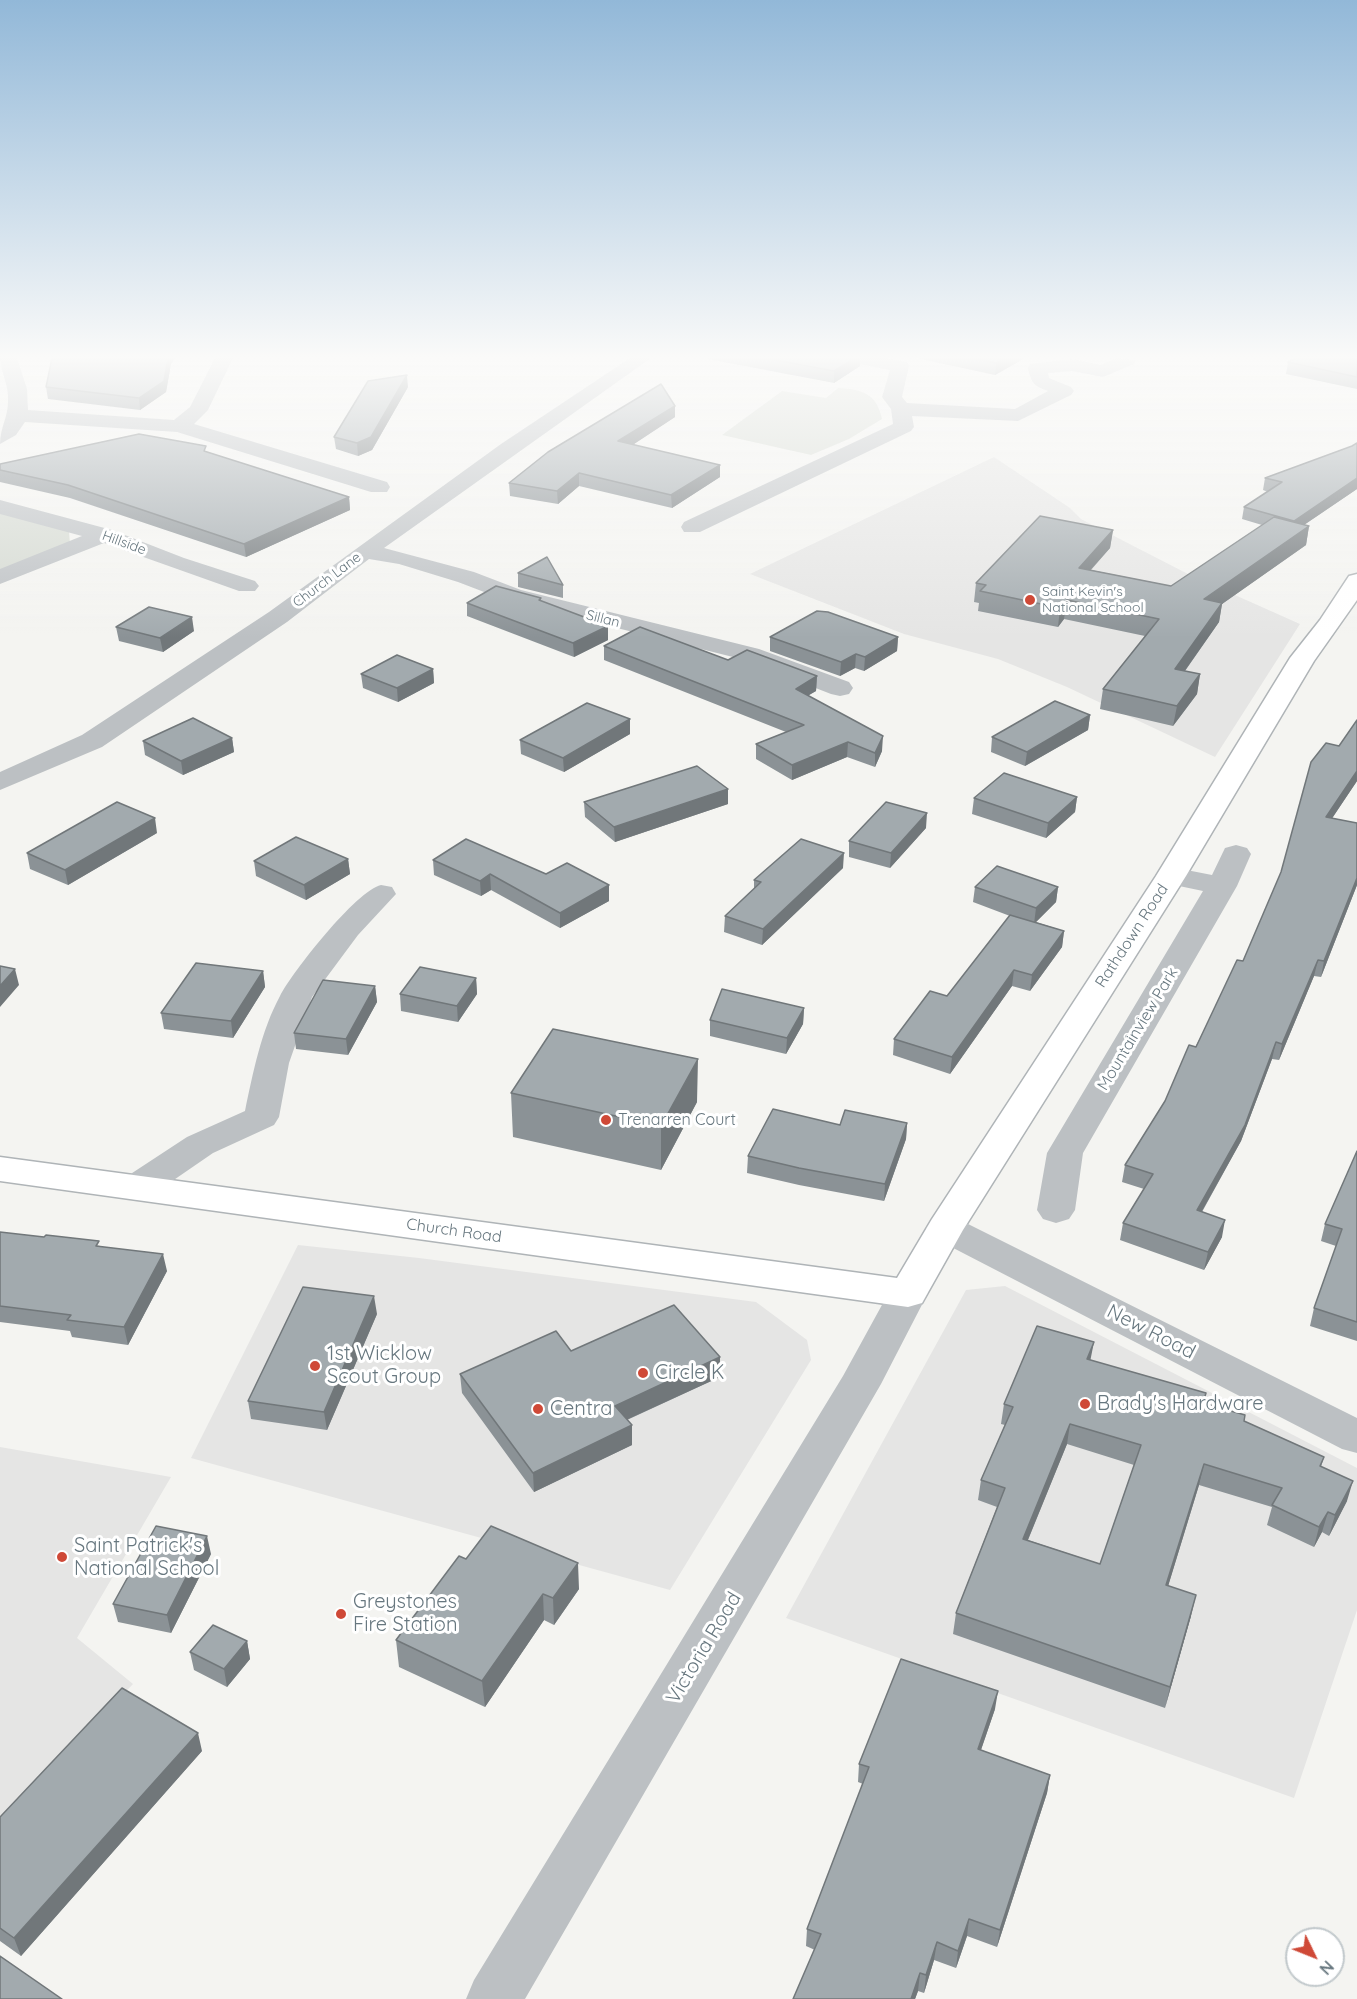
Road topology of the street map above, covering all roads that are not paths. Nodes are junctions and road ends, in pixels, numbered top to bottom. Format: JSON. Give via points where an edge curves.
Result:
{"nodes":[{"id":1,"x":262,"y":451,"type":"edge"},
{"id":2,"x":507,"y":451,"type":"edge"},
{"id":3,"x":853,"y":451,"type":"edge"},
{"id":4,"x":379,"y":487,"type":"dead end"},
{"id":5,"x":0,"y":507,"type":"edge"},
{"id":6,"x":692,"y":527,"type":"dead end"},
{"id":7,"x":104,"y":535,"type":"junction"},
{"id":8,"x":365,"y":550,"type":"junction"},
{"id":9,"x":0,"y":577,"type":"edge"},
{"id":10,"x":1357,"y":580,"type":"edge"},
{"id":11,"x":247,"y":586,"type":"dead end"},
{"id":12,"x":840,"y":688,"type":"dead end"},
{"id":13,"x":0,"y":782,"type":"edge"},
{"id":14,"x":1236,"y":854,"type":"dead end"},
{"id":15,"x":1171,"y":876,"type":"junction"},
{"id":16,"x":1222,"y":886,"type":"junction"},
{"id":17,"x":381,"y":894,"type":"dead end"},
{"id":18,"x":0,"y":1170,"type":"edge"},
{"id":19,"x":136,"y":1188,"type":"junction"},
{"id":20,"x":1056,"y":1210,"type":"dead end"},
{"id":21,"x":945,"y":1228,"type":"junction"},
{"id":22,"x":908,"y":1293,"type":"junction"},
{"id":23,"x":1357,"y":1437,"type":"edge"},
{"id":24,"x":494,"y":1999,"type":"edge"}],
"edges":[{"from":1,"to":4,"type":"street"},
{"from":2,"to":8,"type":"street","name":"Church Lane"},
{"from":3,"to":6,"type":"street"},
{"from":5,"to":7,"type":"street","name":"Hillside"},
{"from":7,"to":9,"type":"street"},
{"from":7,"to":11,"type":"street","name":"Hillside"},
{"from":8,"to":12,"type":"street","name":"Sillan","via":[[445,571],[513,595],[750,654]]},
{"from":8,"to":13,"type":"street","name":"Church Lane","via":[[278,617],[92,741]]},
{"from":10,"to":15,"type":"main road","name":"Rathdown Road","via":[[1303,658]]},
{"from":14,"to":16,"type":"street","name":"Mountainview Park"},
{"from":15,"to":16,"type":"street"},
{"from":15,"to":21,"type":"main road","name":"Rathdown Road"},
{"from":16,"to":20,"type":"street","name":"Mountainview Park","via":[[1065,1153]]},
{"from":17,"to":19,"type":"street","via":[[347,928],[296,996],[272,1063],[261,1117],[200,1146]]},
{"from":18,"to":19,"type":"main road","name":"Church Road"},
{"from":19,"to":22,"type":"main road","name":"Church Road"},
{"from":21,"to":22,"type":"main road","name":"Rathdown Road"},
{"from":21,"to":23,"type":"street","name":"New Road"},
{"from":22,"to":24,"type":"street","name":"Victoria Road","via":[[860,1384]]}]}
